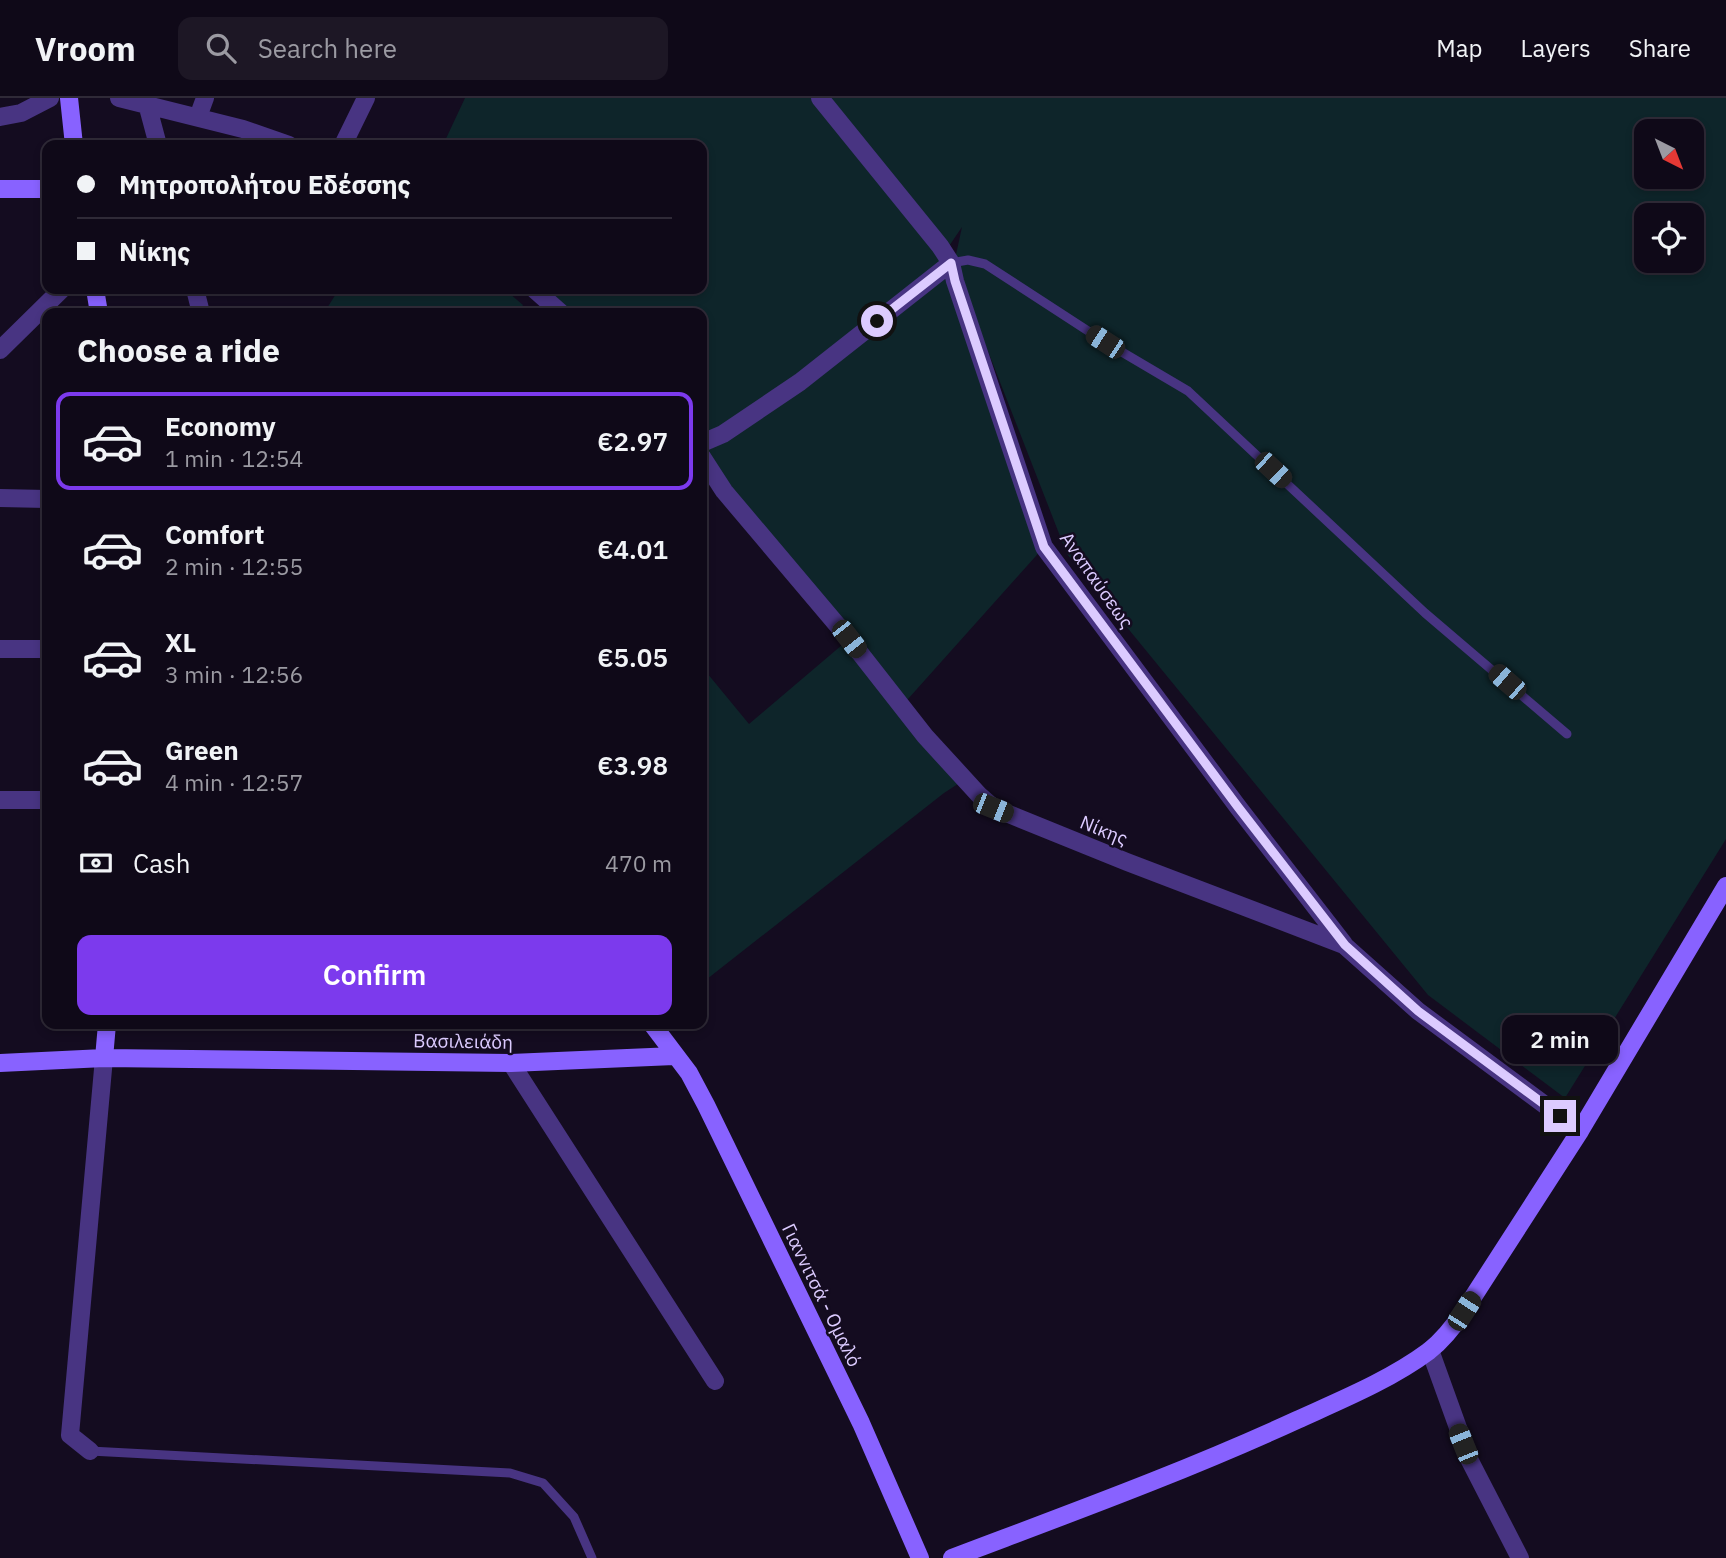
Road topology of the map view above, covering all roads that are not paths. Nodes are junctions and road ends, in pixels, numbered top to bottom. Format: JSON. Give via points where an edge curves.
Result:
{"nodes":[{"id":1,"x":50,"y":98,"type":"edge"},
{"id":2,"x":119,"y":98,"type":"edge"},
{"id":3,"x":205,"y":98,"type":"edge"},
{"id":4,"x":366,"y":98,"type":"edge"},
{"id":5,"x":820,"y":98,"type":"edge"},
{"id":6,"x":69,"y":104,"type":"edge"},
{"id":7,"x":147,"y":104,"type":"junction"},
{"id":8,"x":0,"y":117,"type":"edge"},
{"id":9,"x":198,"y":117,"type":"junction"},
{"id":10,"x":73,"y":140,"type":"edge"},
{"id":11,"x":157,"y":140,"type":"edge"},
{"id":12,"x":275,"y":140,"type":"edge"},
{"id":13,"x":346,"y":140,"type":"edge"},
{"id":14,"x":0,"y":189,"type":"edge"},
{"id":15,"x":42,"y":189,"type":"edge"},
{"id":16,"x":951,"y":263,"type":"junction"},
{"id":17,"x":57,"y":294,"type":"edge"},
{"id":18,"x":539,"y":294,"type":"edge"},
{"id":19,"x":43,"y":308,"type":"edge"},
{"id":20,"x":551,"y":308,"type":"edge"},
{"id":21,"x":42,"y":309,"type":"edge"},
{"id":22,"x":0,"y":350,"type":"edge"},
{"id":23,"x":707,"y":441,"type":"edge"},
{"id":24,"x":707,"y":465,"type":"edge"},
{"id":25,"x":0,"y":498,"type":"edge"},
{"id":26,"x":42,"y":499,"type":"edge"},
{"id":27,"x":0,"y":649,"type":"edge"},
{"id":28,"x":42,"y":649,"type":"edge"},
{"id":29,"x":1567,"y":734,"type":"dead end"},
{"id":30,"x":0,"y":800,"type":"edge"},
{"id":31,"x":42,"y":800,"type":"edge"},
{"id":32,"x":1726,"y":886,"type":"edge"},
{"id":33,"x":1345,"y":945,"type":"junction"},
{"id":34,"x":106,"y":1029,"type":"edge"},
{"id":35,"x":655,"y":1029,"type":"edge"},
{"id":36,"x":674,"y":1056,"type":"junction"},
{"id":37,"x":103,"y":1058,"type":"junction"},
{"id":38,"x":0,"y":1063,"type":"edge"},
{"id":39,"x":511,"y":1063,"type":"junction"},
{"id":40,"x":1580,"y":1131,"type":"junction"},
{"id":41,"x":1430,"y":1350,"type":"junction"},
{"id":42,"x":715,"y":1381,"type":"dead end"},
{"id":43,"x":90,"y":1451,"type":"joint"},
{"id":44,"x":592,"y":1558,"type":"edge"},
{"id":45,"x":920,"y":1558,"type":"edge"},
{"id":46,"x":952,"y":1558,"type":"edge"},
{"id":47,"x":1520,"y":1558,"type":"edge"}],
"edges":[{"from":1,"to":8,"type":"street","via":[[21,113]]},
{"from":2,"to":7,"type":"street"},
{"from":3,"to":9,"type":"street"},
{"from":4,"to":13,"type":"street"},
{"from":5,"to":16,"type":"street","name":"Αναπαύσεως"},
{"from":6,"to":10,"type":"street"},
{"from":7,"to":9,"type":"street"},
{"from":7,"to":11,"type":"street"},
{"from":9,"to":12,"type":"street"},
{"from":14,"to":15,"type":"street"},
{"from":16,"to":23,"type":"street","via":[[800,382]]},
{"from":16,"to":29,"type":"lane","via":[[985,264],[1188,391],[1425,613]]},
{"from":16,"to":33,"type":"street","name":"Αναπαύσεως","via":[[1044,547]]},
{"from":17,"to":19,"type":"street"},
{"from":18,"to":20,"type":"street"},
{"from":21,"to":22,"type":"street"},
{"from":24,"to":33,"type":"street","name":"Νίκης","via":[[925,736],[993,808]]},
{"from":25,"to":26,"type":"street"},
{"from":27,"to":28,"type":"street"},
{"from":30,"to":31,"type":"street"},
{"from":32,"to":40,"type":"street"},
{"from":33,"to":40,"type":"street","name":"Νίκης","via":[[1418,1011]]},
{"from":34,"to":37,"type":"street"},
{"from":35,"to":36,"type":"street","name":"Γιαννιτσά - Ομαλό"},
{"from":36,"to":39,"type":"street","name":"Βασιλειάδη"},
{"from":36,"to":45,"type":"street","name":"Γιαννιτσά - Ομαλό","via":[[706,1105],[861,1423]]},
{"from":37,"to":38,"type":"street","name":"Βασιλειάδη"},
{"from":37,"to":39,"type":"street","name":"Βασιλειάδη"},
{"from":37,"to":43,"type":"street","via":[[71,1435]]},
{"from":39,"to":42,"type":"street"},
{"from":40,"to":41,"type":"street","via":[[1464,1311]]},
{"from":41,"to":46,"type":"street","via":[[1332,1404],[1173,1475]]},
{"from":41,"to":47,"type":"street","via":[[1470,1461]]},
{"from":43,"to":44,"type":"lane","via":[[510,1473],[543,1483],[574,1517]]}]}
